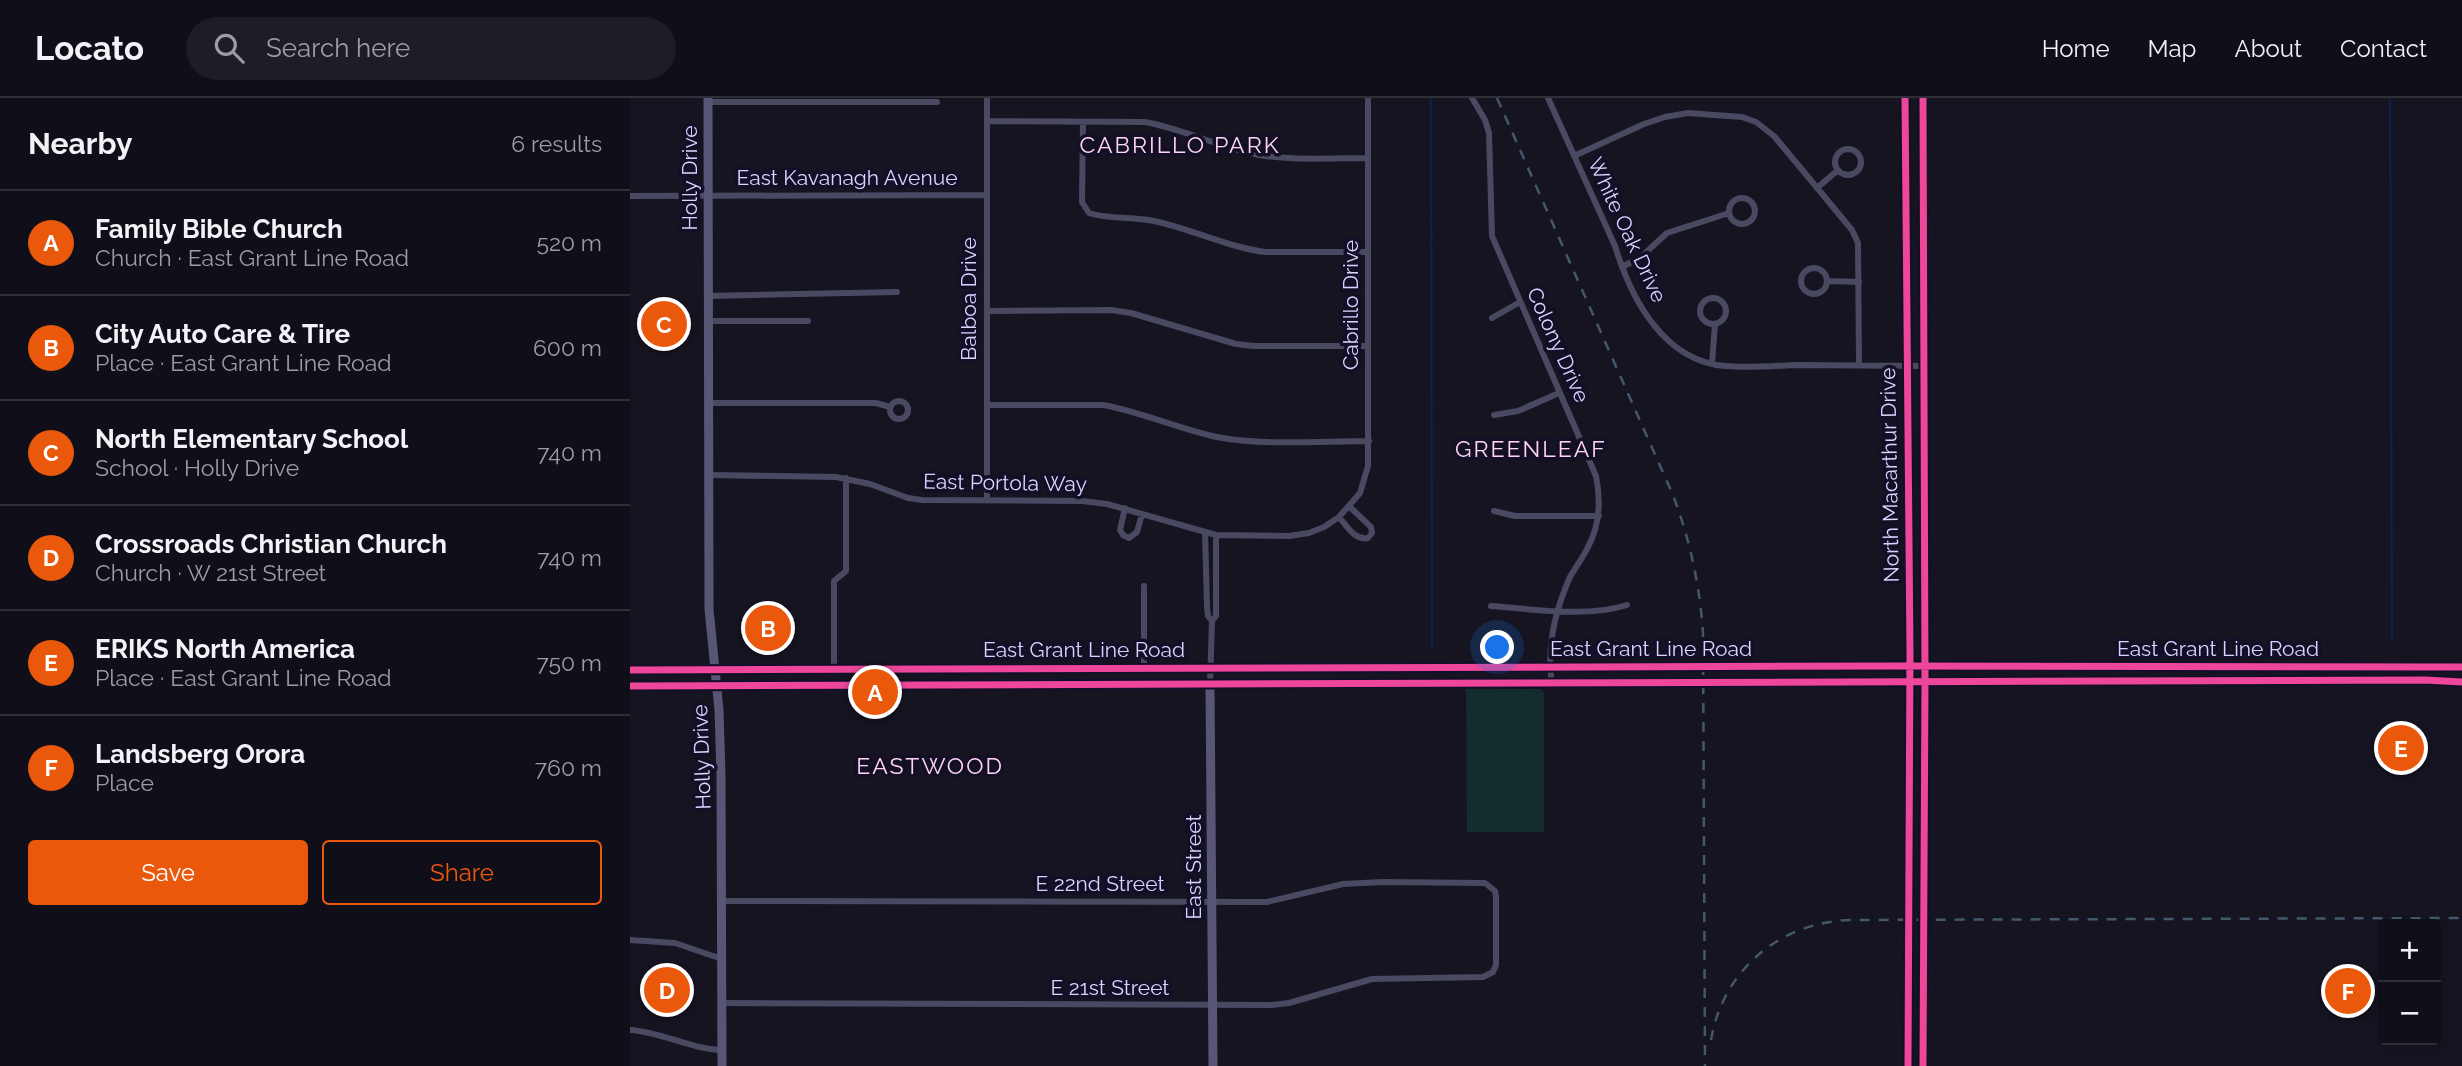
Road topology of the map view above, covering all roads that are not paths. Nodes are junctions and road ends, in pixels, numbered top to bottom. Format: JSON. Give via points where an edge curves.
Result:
{"nodes":[{"id":1,"x":987,"y":98,"type":"edge"},
{"id":2,"x":1368,"y":98,"type":"edge"},
{"id":3,"x":1472,"y":98,"type":"edge"},
{"id":4,"x":1548,"y":98,"type":"edge"},
{"id":5,"x":1905,"y":98,"type":"edge"},
{"id":6,"x":1923,"y":98,"type":"edge"},
{"id":7,"x":708,"y":100,"type":"edge"},
{"id":8,"x":937,"y":102,"type":"dead end"},
{"id":9,"x":987,"y":121,"type":"junction"},
{"id":10,"x":1083,"y":122,"type":"junction"},
{"id":11,"x":1574,"y":156,"type":"junction"},
{"id":12,"x":1368,"y":158,"type":"junction"},
{"id":13,"x":1838,"y":170,"type":"junction"},
{"id":14,"x":1817,"y":188,"type":"junction"},
{"id":15,"x":987,"y":195,"type":"junction"},
{"id":16,"x":630,"y":196,"type":"edge"},
{"id":17,"x":708,"y":196,"type":"junction"},
{"id":18,"x":1729,"y":213,"type":"junction"},
{"id":19,"x":1368,"y":252,"type":"junction"},
{"id":20,"x":1622,"y":267,"type":"junction"},
{"id":21,"x":1827,"y":281,"type":"junction"},
{"id":22,"x":1859,"y":282,"type":"junction"},
{"id":23,"x":897,"y":292,"type":"dead end"},
{"id":24,"x":708,"y":296,"type":"junction"},
{"id":25,"x":1520,"y":302,"type":"junction"},
{"id":26,"x":987,"y":311,"type":"junction"},
{"id":27,"x":1492,"y":318,"type":"dead end"},
{"id":28,"x":708,"y":321,"type":"junction"},
{"id":29,"x":808,"y":321,"type":"dead end"},
{"id":30,"x":1715,"y":324,"type":"junction"},
{"id":31,"x":1368,"y":346,"type":"junction"},
{"id":32,"x":1712,"y":364,"type":"junction"},
{"id":33,"x":1859,"y":365,"type":"junction"},
{"id":34,"x":1906,"y":366,"type":"junction"},
{"id":35,"x":1924,"y":366,"type":"junction"},
{"id":36,"x":1559,"y":393,"type":"junction"},
{"id":37,"x":708,"y":402,"type":"junction"},
{"id":38,"x":987,"y":405,"type":"junction"},
{"id":39,"x":890,"y":407,"type":"dead end"},
{"id":40,"x":1493,"y":415,"type":"dead end"},
{"id":41,"x":1369,"y":440,"type":"junction"},
{"id":42,"x":708,"y":475,"type":"junction"},
{"id":43,"x":846,"y":478,"type":"junction"},
{"id":44,"x":987,"y":500,"type":"junction"},
{"id":45,"x":1350,"y":507,"type":"junction"},
{"id":46,"x":1125,"y":508,"type":"junction"},
{"id":47,"x":1494,"y":511,"type":"dead end"},
{"id":48,"x":1142,"y":514,"type":"junction"},
{"id":49,"x":1599,"y":516,"type":"junction"},
{"id":50,"x":1339,"y":517,"type":"junction"},
{"id":51,"x":1205,"y":533,"type":"junction"},
{"id":52,"x":1216,"y":535,"type":"junction"},
{"id":53,"x":1144,"y":586,"type":"dead end"},
{"id":54,"x":1627,"y":605,"type":"dead end"},
{"id":55,"x":1491,"y":606,"type":"dead end"},
{"id":56,"x":1558,"y":611,"type":"junction"},
{"id":57,"x":1212,"y":621,"type":"junction"},
{"id":58,"x":1910,"y":666,"type":"junction"},
{"id":59,"x":1925,"y":666,"type":"junction"},
{"id":60,"x":1144,"y":667,"type":"junction"},
{"id":61,"x":1212,"y":667,"type":"junction"},
{"id":62,"x":1549,"y":667,"type":"junction"},
{"id":63,"x":2462,"y":667,"type":"edge"},
{"id":64,"x":713,"y":669,"type":"junction"},
{"id":65,"x":834,"y":669,"type":"junction"},
{"id":66,"x":630,"y":670,"type":"edge"},
{"id":67,"x":1552,"y":682,"type":"junction"},
{"id":68,"x":1910,"y":682,"type":"junction"},
{"id":69,"x":1925,"y":682,"type":"junction"},
{"id":70,"x":2462,"y":682,"type":"edge"},
{"id":71,"x":716,"y":685,"type":"junction"},
{"id":72,"x":1210,"y":685,"type":"junction"},
{"id":73,"x":630,"y":686,"type":"edge"},
{"id":74,"x":721,"y":901,"type":"junction"},
{"id":75,"x":1212,"y":902,"type":"junction"},
{"id":76,"x":630,"y":940,"type":"edge"},
{"id":77,"x":722,"y":959,"type":"junction"},
{"id":78,"x":1493,"y":972,"type":"joint"},
{"id":79,"x":722,"y":1003,"type":"junction"},
{"id":80,"x":1213,"y":1006,"type":"junction"},
{"id":81,"x":630,"y":1030,"type":"edge"},
{"id":82,"x":722,"y":1050,"type":"junction"},
{"id":83,"x":722,"y":1066,"type":"edge"},
{"id":84,"x":1213,"y":1066,"type":"edge"},
{"id":85,"x":1908,"y":1066,"type":"edge"},
{"id":86,"x":1923,"y":1066,"type":"edge"}],
"edges":[{"from":1,"to":9,"type":"street","name":"Balboa Drive"},
{"from":2,"to":12,"type":"street","name":"Cabrillo Drive"},
{"from":3,"to":25,"type":"street","name":"Colony Drive","via":[[1489,133],[1492,236]]},
{"from":4,"to":11,"type":"street","name":"White Oak Drive"},
{"from":5,"to":34,"type":"main road","name":"North Macarthur Drive"},
{"from":6,"to":35,"type":"main road","name":"North Macarthur Drive"},
{"from":7,"to":8,"type":"street","name":"Holly Drive"},
{"from":7,"to":17,"type":"main road","name":"Holly Drive"},
{"from":9,"to":10,"type":"street"},
{"from":9,"to":15,"type":"street","name":"Balboa Drive"},
{"from":10,"to":12,"type":"street","via":[[1145,122],[1280,157]]},
{"from":10,"to":19,"type":"street","via":[[1082,202],[1089,214],[1157,221],[1248,250]]},
{"from":11,"to":14,"type":"street","via":[[1665,117],[1728,115],[1756,122],[1767,130]]},
{"from":11,"to":20,"type":"street","name":"White Oak Drive"},
{"from":12,"to":19,"type":"street","name":"Cabrillo Drive"},
{"from":13,"to":13,"type":"street","via":[[1844,174],[1857,170],[1858,154],[1844,149],[1838,153]]},
{"from":13,"to":14,"type":"street"},
{"from":14,"to":22,"type":"street","via":[[1858,243]]},
{"from":15,"to":17,"type":"street","name":"East Kavanagh Avenue"},
{"from":15,"to":26,"type":"street","name":"Balboa Drive"},
{"from":16,"to":17,"type":"street","name":"East Kavanagh Avenue"},
{"from":17,"to":24,"type":"main road","name":"Holly Drive"},
{"from":18,"to":18,"type":"street","via":[[1734,201],[1741,198],[1754,207],[1754,215],[1743,224]]},
{"from":18,"to":20,"type":"street","via":[[1667,233]]},
{"from":19,"to":31,"type":"street","name":"Cabrillo Drive"},
{"from":20,"to":32,"type":"street","name":"White Oak Drive","via":[[1655,327],[1688,355]]},
{"from":21,"to":21,"type":"street","via":[[1819,269],[1811,268],[1801,281],[1808,293],[1815,294]]},
{"from":21,"to":22,"type":"street"},
{"from":22,"to":33,"type":"street"},
{"from":23,"to":24,"type":"street"},
{"from":24,"to":28,"type":"main road","name":"Holly Drive"},
{"from":25,"to":27,"type":"street"},
{"from":25,"to":36,"type":"street","name":"Colony Drive"},
{"from":26,"to":31,"type":"street","via":[[1111,310],[1236,344]]},
{"from":26,"to":38,"type":"street","name":"Balboa Drive"},
{"from":28,"to":29,"type":"street"},
{"from":28,"to":37,"type":"main road","name":"Holly Drive"},
{"from":30,"to":30,"type":"street","via":[[1726,314],[1725,306],[1711,298],[1700,307],[1700,315]]},
{"from":30,"to":32,"type":"street"},
{"from":31,"to":41,"type":"street","name":"Cabrillo Drive"},
{"from":32,"to":33,"type":"street","name":"White Oak Drive"},
{"from":33,"to":34,"type":"street","name":"White Oak Drive"},
{"from":34,"to":35,"type":"street","name":"White Oak Drive"},
{"from":34,"to":58,"type":"main road","name":"North Macarthur Drive"},
{"from":35,"to":59,"type":"main road","name":"North Macarthur Drive"},
{"from":36,"to":40,"type":"street","via":[[1518,411]]},
{"from":36,"to":49,"type":"street","name":"Colony Drive","via":[[1596,476]]},
{"from":37,"to":39,"type":"street","via":[[876,402]]},
{"from":37,"to":42,"type":"main road","name":"Holly Drive"},
{"from":38,"to":41,"type":"street","via":[[1103,405],[1241,440]]},
{"from":38,"to":44,"type":"street","name":"Balboa Drive"},
{"from":41,"to":45,"type":"street","name":"Cabrillo Drive","via":[[1366,479]]},
{"from":42,"to":43,"type":"street","name":"East Portola Way"},
{"from":42,"to":64,"type":"main road","name":"Holly Drive"},
{"from":43,"to":44,"type":"street","name":"East Portola Way","via":[[908,498]]},
{"from":43,"to":65,"type":"street","via":[[846,571],[834,581]]},
{"from":44,"to":46,"type":"street","name":"East Portola Way","via":[[1082,501]]},
{"from":45,"to":50,"type":"street","name":"Cabrillo Drive"},
{"from":45,"to":50,"type":"street","via":[[1371,527],[1368,538],[1357,537]]},
{"from":46,"to":48,"type":"street","name":"East Portola Way"},
{"from":46,"to":48,"type":"street","via":[[1120,530],[1129,538],[1137,532]]},
{"from":47,"to":49,"type":"street","via":[[1515,516]]},
{"from":48,"to":51,"type":"street","name":"East Portola Way"},
{"from":49,"to":56,"type":"street","name":"Colony Drive"},
{"from":50,"to":52,"type":"street","name":"East Portola Way","via":[[1309,533],[1289,536]]},
{"from":51,"to":52,"type":"street","name":"East Portola Way"},
{"from":51,"to":57,"type":"street","via":[[1207,607]]},
{"from":52,"to":57,"type":"street","via":[[1216,616]]},
{"from":53,"to":60,"type":"street"},
{"from":54,"to":56,"type":"street","via":[[1611,611]]},
{"from":55,"to":56,"type":"street"},
{"from":56,"to":62,"type":"street","name":"Colony Drive","via":[[1551,631]]},
{"from":57,"to":61,"type":"street","name":"East Street"},
{"from":58,"to":59,"type":"main road","name":"East Grant Line Road"},
{"from":58,"to":62,"type":"main road","name":"East Grant Line Road"},
{"from":58,"to":68,"type":"main road","name":"North Macarthur Drive"},
{"from":59,"to":63,"type":"main road","name":"East Grant Line Road"},
{"from":59,"to":69,"type":"main road","name":"North Macarthur Drive"},
{"from":60,"to":61,"type":"main road","name":"East Grant Line Road"},
{"from":60,"to":65,"type":"main road","name":"East Grant Line Road"},
{"from":61,"to":62,"type":"main road","name":"East Grant Line Road"},
{"from":61,"to":72,"type":"street","name":"East Street"},
{"from":62,"to":67,"type":"street","name":"Colony Drive"},
{"from":64,"to":65,"type":"main road","name":"East Grant Line Road"},
{"from":64,"to":66,"type":"main road","name":"East Grant Line Road"},
{"from":64,"to":71,"type":"main road","name":"Holly Drive"},
{"from":67,"to":68,"type":"main road","name":"East Grant Line Road"},
{"from":67,"to":72,"type":"main road","name":"East Grant Line Road"},
{"from":68,"to":69,"type":"main road","name":"East Grant Line Road"},
{"from":68,"to":85,"type":"main road","name":"North Macarthur Drive"},
{"from":69,"to":70,"type":"main road","name":"East Grant Line Road"},
{"from":69,"to":86,"type":"main road","name":"North Macarthur Drive"},
{"from":71,"to":72,"type":"main road","name":"East Grant Line Road"},
{"from":71,"to":73,"type":"main road","name":"East Grant Line Road"},
{"from":71,"to":74,"type":"main road","name":"Holly Drive"},
{"from":72,"to":75,"type":"main road","name":"East Street"},
{"from":74,"to":75,"type":"street","name":"E 22nd Street"},
{"from":74,"to":77,"type":"main road","name":"Holly Drive"},
{"from":75,"to":78,"type":"street","name":"E 22nd Street","via":[[1267,902],[1356,883],[1490,886],[1496,897]]},
{"from":75,"to":80,"type":"main road","name":"East Street"},
{"from":76,"to":77,"type":"street","via":[[675,943]]},
{"from":77,"to":79,"type":"main road","name":"Holly Drive"},
{"from":78,"to":80,"type":"street","name":"E 21st Street","via":[[1483,977],[1372,979],[1289,1003]]},
{"from":79,"to":80,"type":"street","name":"E 21st Street"},
{"from":79,"to":82,"type":"main road","name":"Holly Drive"},
{"from":80,"to":84,"type":"main road","name":"East Street"},
{"from":81,"to":82,"type":"street","via":[[664,1035],[704,1050]]},
{"from":82,"to":83,"type":"main road","name":"Holly Drive"}]}
